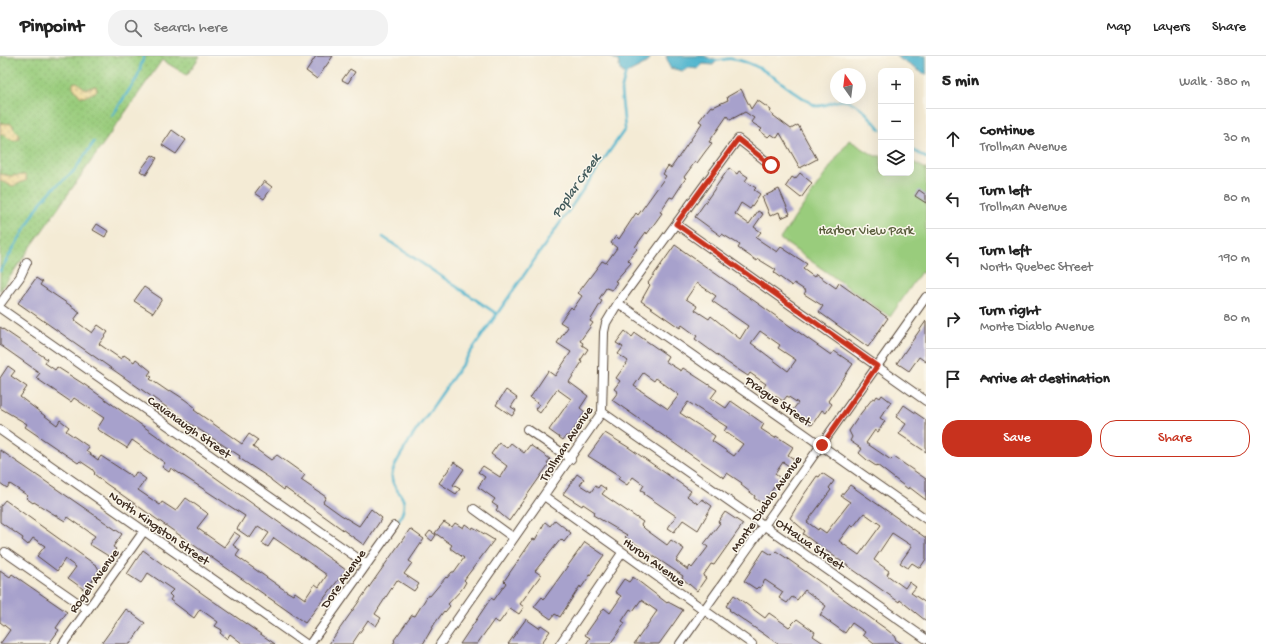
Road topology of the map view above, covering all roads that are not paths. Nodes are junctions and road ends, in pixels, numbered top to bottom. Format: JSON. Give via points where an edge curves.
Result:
{"nodes":[{"id":1,"x":771,"y":165,"type":"dead end"},
{"id":2,"x":676,"y":224,"type":"junction"},
{"id":3,"x":27,"y":262,"type":"dead end"},
{"id":4,"x":926,"y":297,"type":"edge"},
{"id":5,"x":618,"y":302,"type":"junction"},
{"id":6,"x":0,"y":304,"type":"edge"},
{"id":7,"x":0,"y":308,"type":"edge"},
{"id":8,"x":877,"y":366,"type":"junction"},
{"id":9,"x":926,"y":401,"type":"edge"},
{"id":10,"x":602,"y":412,"type":"junction"},
{"id":11,"x":527,"y":429,"type":"dead end"},
{"id":12,"x":0,"y":430,"type":"edge"},
{"id":13,"x":822,"y":445,"type":"junction"},
{"id":14,"x":571,"y":459,"type":"junction"},
{"id":15,"x":544,"y":496,"type":"junction"},
{"id":16,"x":474,"y":509,"type":"dead end"},
{"id":17,"x":926,"y":519,"type":"edge"},
{"id":18,"x":765,"y":525,"type":"junction"},
{"id":19,"x":394,"y":526,"type":"dead end"},
{"id":20,"x":144,"y":531,"type":"junction"},
{"id":21,"x":514,"y":538,"type":"junction"},
{"id":22,"x":5,"y":552,"type":"dead end"},
{"id":23,"x":622,"y":553,"type":"junction"},
{"id":24,"x":366,"y":564,"type":"junction"},
{"id":25,"x":87,"y":609,"type":"junction"},
{"id":26,"x":703,"y":610,"type":"junction"},
{"id":27,"x":926,"y":639,"type":"edge"},
{"id":28,"x":63,"y":644,"type":"edge"},
{"id":29,"x":306,"y":644,"type":"edge"},
{"id":30,"x":310,"y":644,"type":"edge"},
{"id":31,"x":440,"y":644,"type":"edge"},
{"id":32,"x":560,"y":644,"type":"edge"},
{"id":33,"x":680,"y":644,"type":"edge"},
{"id":34,"x":752,"y":644,"type":"edge"}],
"edges":[{"from":1,"to":2,"type":"street","name":"Trollman Avenue","via":[[738,139]]},
{"from":2,"to":5,"type":"street","name":"Trollman Avenue"},
{"from":2,"to":8,"type":"street"},
{"from":3,"to":6,"type":"street","via":[[20,277]]},
{"from":4,"to":8,"type":"street","name":"Monte Diablo Avenue"},
{"from":5,"to":10,"type":"street","name":"Trollman Avenue","via":[[604,332]]},
{"from":5,"to":13,"type":"street","name":"Prague Street"},
{"from":7,"to":24,"type":"street","name":"Cavanaugh Street"},
{"from":8,"to":9,"type":"street"},
{"from":8,"to":13,"type":"street","name":"Monte Diablo Avenue"},
{"from":10,"to":14,"type":"street","name":"Trollman Avenue"},
{"from":10,"to":18,"type":"street","name":"Ottawa Street"},
{"from":11,"to":14,"type":"street"},
{"from":12,"to":20,"type":"street","name":"North Kingston Street"},
{"from":13,"to":17,"type":"street","name":"Prague Street"},
{"from":13,"to":18,"type":"street","name":"Monte Diablo Avenue"},
{"from":14,"to":15,"type":"street","name":"Trollman Avenue"},
{"from":15,"to":21,"type":"street","name":"Trollman Avenue"},
{"from":15,"to":23,"type":"street","name":"Huron Avenue"},
{"from":16,"to":21,"type":"street"},
{"from":18,"to":26,"type":"street","name":"Monte Diablo Avenue"},
{"from":18,"to":27,"type":"street","name":"Ottawa Street"},
{"from":19,"to":24,"type":"street","name":"Dore Avenue"},
{"from":20,"to":25,"type":"street","name":"Rogell Avenue"},
{"from":20,"to":29,"type":"street","name":"North Kingston Street"},
{"from":21,"to":31,"type":"street","name":"Trollman Avenue"},
{"from":22,"to":25,"type":"street"},
{"from":23,"to":26,"type":"street","name":"Huron Avenue"},
{"from":23,"to":32,"type":"street"},
{"from":24,"to":30,"type":"street","name":"Dore Avenue"},
{"from":25,"to":28,"type":"street","name":"Rogell Avenue"},
{"from":26,"to":33,"type":"street","name":"Monte Diablo Avenue"},
{"from":26,"to":34,"type":"street","name":"Huron Avenue"}]}
